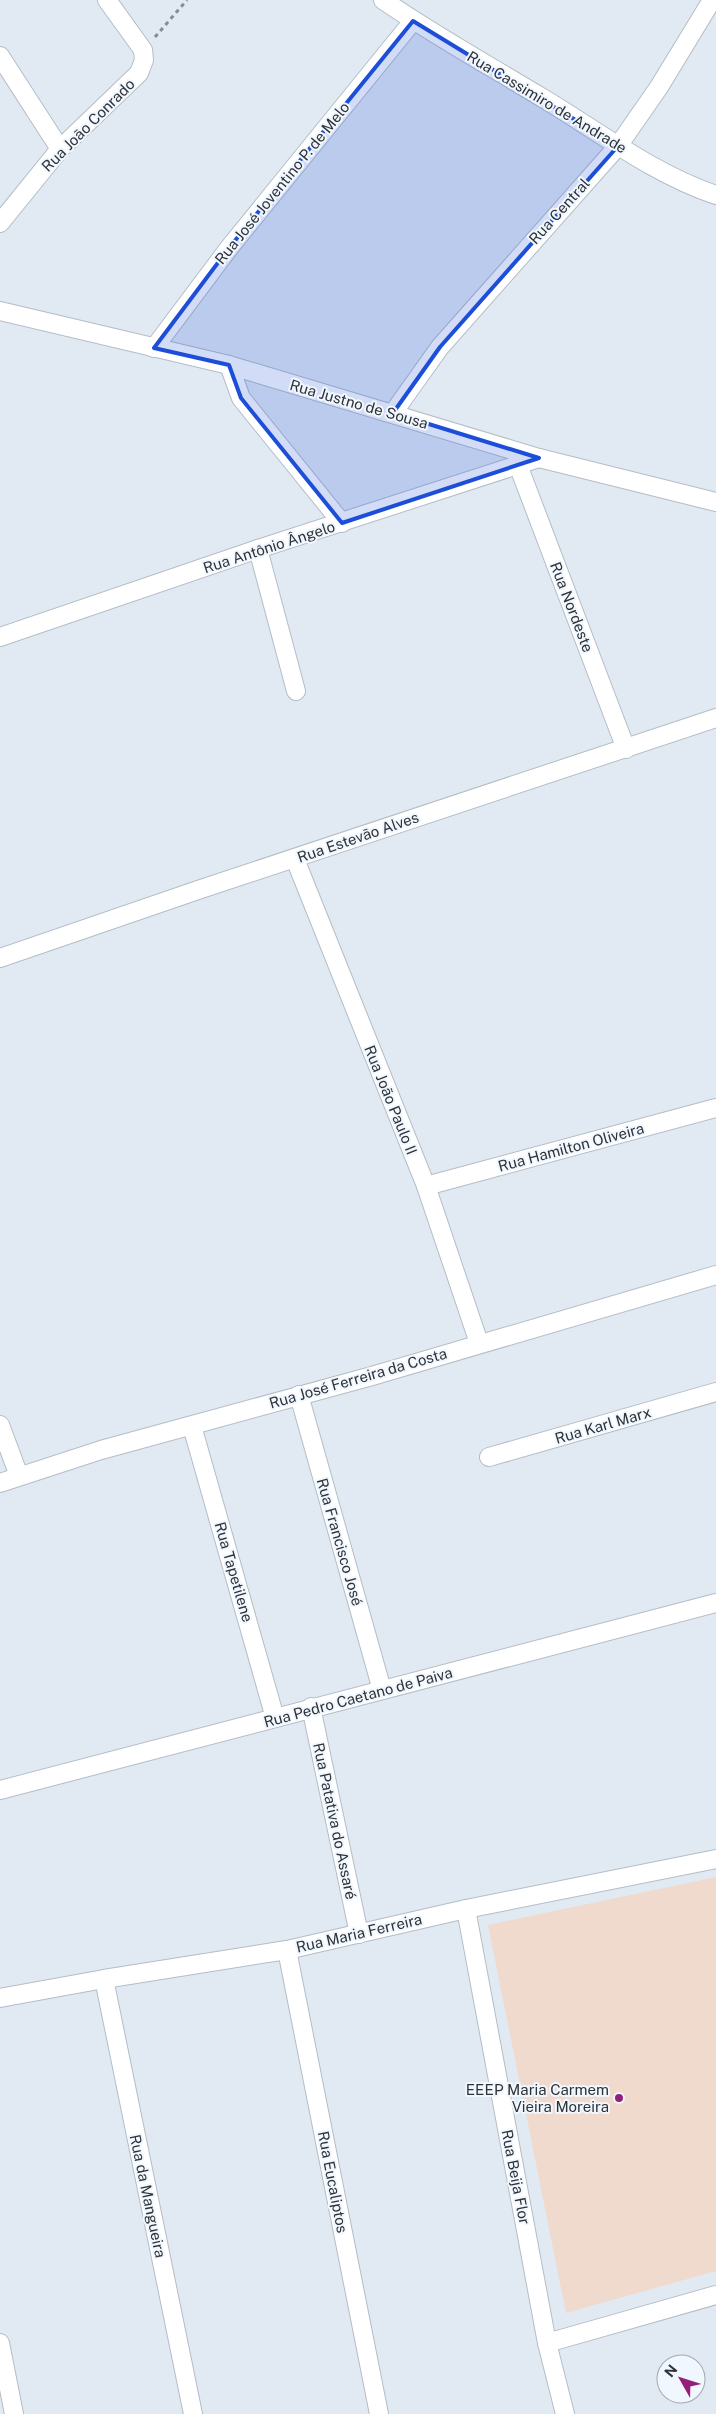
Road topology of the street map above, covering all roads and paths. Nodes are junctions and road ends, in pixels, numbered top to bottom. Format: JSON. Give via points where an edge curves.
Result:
{"nodes":[{"id":1,"x":107,"y":0,"type":"edge"},
{"id":2,"x":187,"y":0,"type":"edge"},
{"id":3,"x":383,"y":0,"type":"edge"},
{"id":4,"x":712,"y":0,"type":"edge"},
{"id":5,"x":413,"y":21,"type":"junction"},
{"id":6,"x":143,"y":50,"type":"junction"},
{"id":7,"x":0,"y":56,"type":"edge"},
{"id":8,"x":618,"y":146,"type":"junction"},
{"id":9,"x":60,"y":149,"type":"junction"},
{"id":10,"x":716,"y":195,"type":"edge"},
{"id":11,"x":0,"y":223,"type":"edge"},
{"id":12,"x":0,"y":311,"type":"edge"},
{"id":13,"x":154,"y":348,"type":"junction"},
{"id":14,"x":228,"y":365,"type":"junction"},
{"id":15,"x":393,"y":413,"type":"junction"},
{"id":16,"x":539,"y":458,"type":"junction"},
{"id":17,"x":518,"y":465,"type":"junction"},
{"id":18,"x":716,"y":502,"type":"edge"},
{"id":19,"x":342,"y":523,"type":"junction"},
{"id":20,"x":258,"y":550,"type":"junction"},
{"id":21,"x":0,"y":637,"type":"edge"},
{"id":22,"x":296,"y":691,"type":"dead end"},
{"id":23,"x":716,"y":718,"type":"edge"},
{"id":24,"x":626,"y":749,"type":"junction"},
{"id":25,"x":295,"y":859,"type":"junction"},
{"id":26,"x":0,"y":958,"type":"edge"},
{"id":27,"x":716,"y":1108,"type":"edge"},
{"id":28,"x":426,"y":1186,"type":"junction"},
{"id":29,"x":716,"y":1275,"type":"edge"},
{"id":30,"x":479,"y":1344,"type":"junction"},
{"id":31,"x":716,"y":1392,"type":"edge"},
{"id":32,"x":299,"y":1395,"type":"junction"},
{"id":33,"x":0,"y":1425,"type":"edge"},
{"id":34,"x":192,"y":1426,"type":"junction"},
{"id":35,"x":489,"y":1458,"type":"dead end"},
{"id":36,"x":19,"y":1476,"type":"junction"},
{"id":37,"x":0,"y":1483,"type":"edge"},
{"id":38,"x":716,"y":1602,"type":"edge"},
{"id":39,"x":382,"y":1690,"type":"junction"},
{"id":40,"x":311,"y":1708,"type":"junction"},
{"id":41,"x":275,"y":1718,"type":"junction"},
{"id":42,"x":0,"y":1790,"type":"edge"},
{"id":43,"x":716,"y":1859,"type":"edge"},
{"id":44,"x":466,"y":1909,"type":"junction"},
{"id":45,"x":359,"y":1934,"type":"junction"},
{"id":46,"x":287,"y":1950,"type":"junction"},
{"id":47,"x":104,"y":1979,"type":"junction"},
{"id":48,"x":0,"y":1998,"type":"edge"},
{"id":49,"x":716,"y":2295,"type":"edge"},
{"id":50,"x":0,"y":2343,"type":"edge"},
{"id":51,"x":547,"y":2343,"type":"junction"},
{"id":52,"x":14,"y":2414,"type":"edge"},
{"id":53,"x":193,"y":2414,"type":"edge"},
{"id":54,"x":379,"y":2414,"type":"edge"},
{"id":55,"x":565,"y":2414,"type":"edge"}],
"edges":[{"from":1,"to":6,"type":"street"},
{"from":2,"to":6,"type":"path"},
{"from":3,"to":5,"type":"street","name":"Rua Cassimiro de Andrade"},
{"from":4,"to":8,"type":"street","name":"Rua Central","via":[[659,87]]},
{"from":5,"to":8,"type":"street","name":"Rua Cassimiro de Andrade"},
{"from":5,"to":13,"type":"street","name":"Rua José Joventino P. de Melo","via":[[229,248]]},
{"from":6,"to":9,"type":"street","name":"Rua João Conrado","via":[[144,60],[139,73]]},
{"from":7,"to":9,"type":"street"},
{"from":8,"to":10,"type":"street","name":"Rua Cassimiro de Andrade","via":[[672,176]]},
{"from":8,"to":15,"type":"street","name":"Rua Central","via":[[440,347]]},
{"from":9,"to":11,"type":"street","name":"Rua João Conrado"},
{"from":12,"to":13,"type":"street","name":"Rua Justno de Sousa"},
{"from":13,"to":14,"type":"street","name":"Rua Justno de Sousa"},
{"from":14,"to":15,"type":"street","name":"Rua Justno de Sousa"},
{"from":14,"to":19,"type":"street","via":[[241,398]]},
{"from":15,"to":16,"type":"street","name":"Rua Justno de Sousa"},
{"from":16,"to":17,"type":"street","name":"Rua Antônio Ângelo"},
{"from":16,"to":18,"type":"street","name":"Rua Justno de Sousa"},
{"from":17,"to":19,"type":"street","name":"Rua Antônio Ângelo"},
{"from":17,"to":24,"type":"street","name":"Rua Nordeste"},
{"from":19,"to":20,"type":"street","name":"Rua Antônio Ângelo"},
{"from":20,"to":21,"type":"street","name":"Rua Antônio Ângelo"},
{"from":20,"to":22,"type":"street"},
{"from":23,"to":24,"type":"street","name":"Rua Estevão Alves"},
{"from":24,"to":25,"type":"street","name":"Rua Estevão Alves"},
{"from":25,"to":26,"type":"street","name":"Rua Estevão Alves","via":[[200,888]]},
{"from":25,"to":28,"type":"street","name":"Rua João Paulo II"},
{"from":27,"to":28,"type":"street","name":"Rua Hamilton Oliveira"},
{"from":28,"to":30,"type":"street","name":"Rua João Paulo II"},
{"from":29,"to":30,"type":"street","name":"Rua José Ferreira da Costa"},
{"from":30,"to":32,"type":"street","name":"Rua José Ferreira da Costa"},
{"from":31,"to":35,"type":"street","name":"Rua Karl Marx"},
{"from":32,"to":34,"type":"street","name":"Rua José Ferreira da Costa"},
{"from":32,"to":39,"type":"street","name":"Rua Francisco José"},
{"from":33,"to":36,"type":"street"},
{"from":34,"to":36,"type":"street","name":"Rua José Ferreira da Costa"},
{"from":34,"to":41,"type":"street","name":"Rua Tapetilene"},
{"from":36,"to":37,"type":"street","name":"Rua José Ferreira da Costa"},
{"from":38,"to":39,"type":"street","name":"Rua Pedro Caetano de Paiva"},
{"from":39,"to":40,"type":"street","name":"Rua Pedro Caetano de Paiva"},
{"from":40,"to":41,"type":"street","name":"Rua Pedro Caetano de Paiva"},
{"from":40,"to":45,"type":"street","name":"Rua Patativa do Assaré"},
{"from":41,"to":42,"type":"street","name":"Rua Pedro Caetano de Paiva"},
{"from":43,"to":44,"type":"street","name":"Rua Maria Ferreira"},
{"from":44,"to":45,"type":"street","name":"Rua Maria Ferreira"},
{"from":44,"to":51,"type":"street","name":"Rua Beija Flor"},
{"from":45,"to":46,"type":"street","name":"Rua Maria Ferreira"},
{"from":46,"to":47,"type":"street","name":"Rua Maria Ferreira"},
{"from":46,"to":54,"type":"street","name":"Rua Eucaliptos"},
{"from":47,"to":48,"type":"street","name":"Rua Maria Ferreira"},
{"from":47,"to":53,"type":"street","name":"Rua da Mangueira"},
{"from":49,"to":51,"type":"street"},
{"from":50,"to":52,"type":"street"},
{"from":51,"to":55,"type":"street","name":"Rua Beija Flor"}]}
